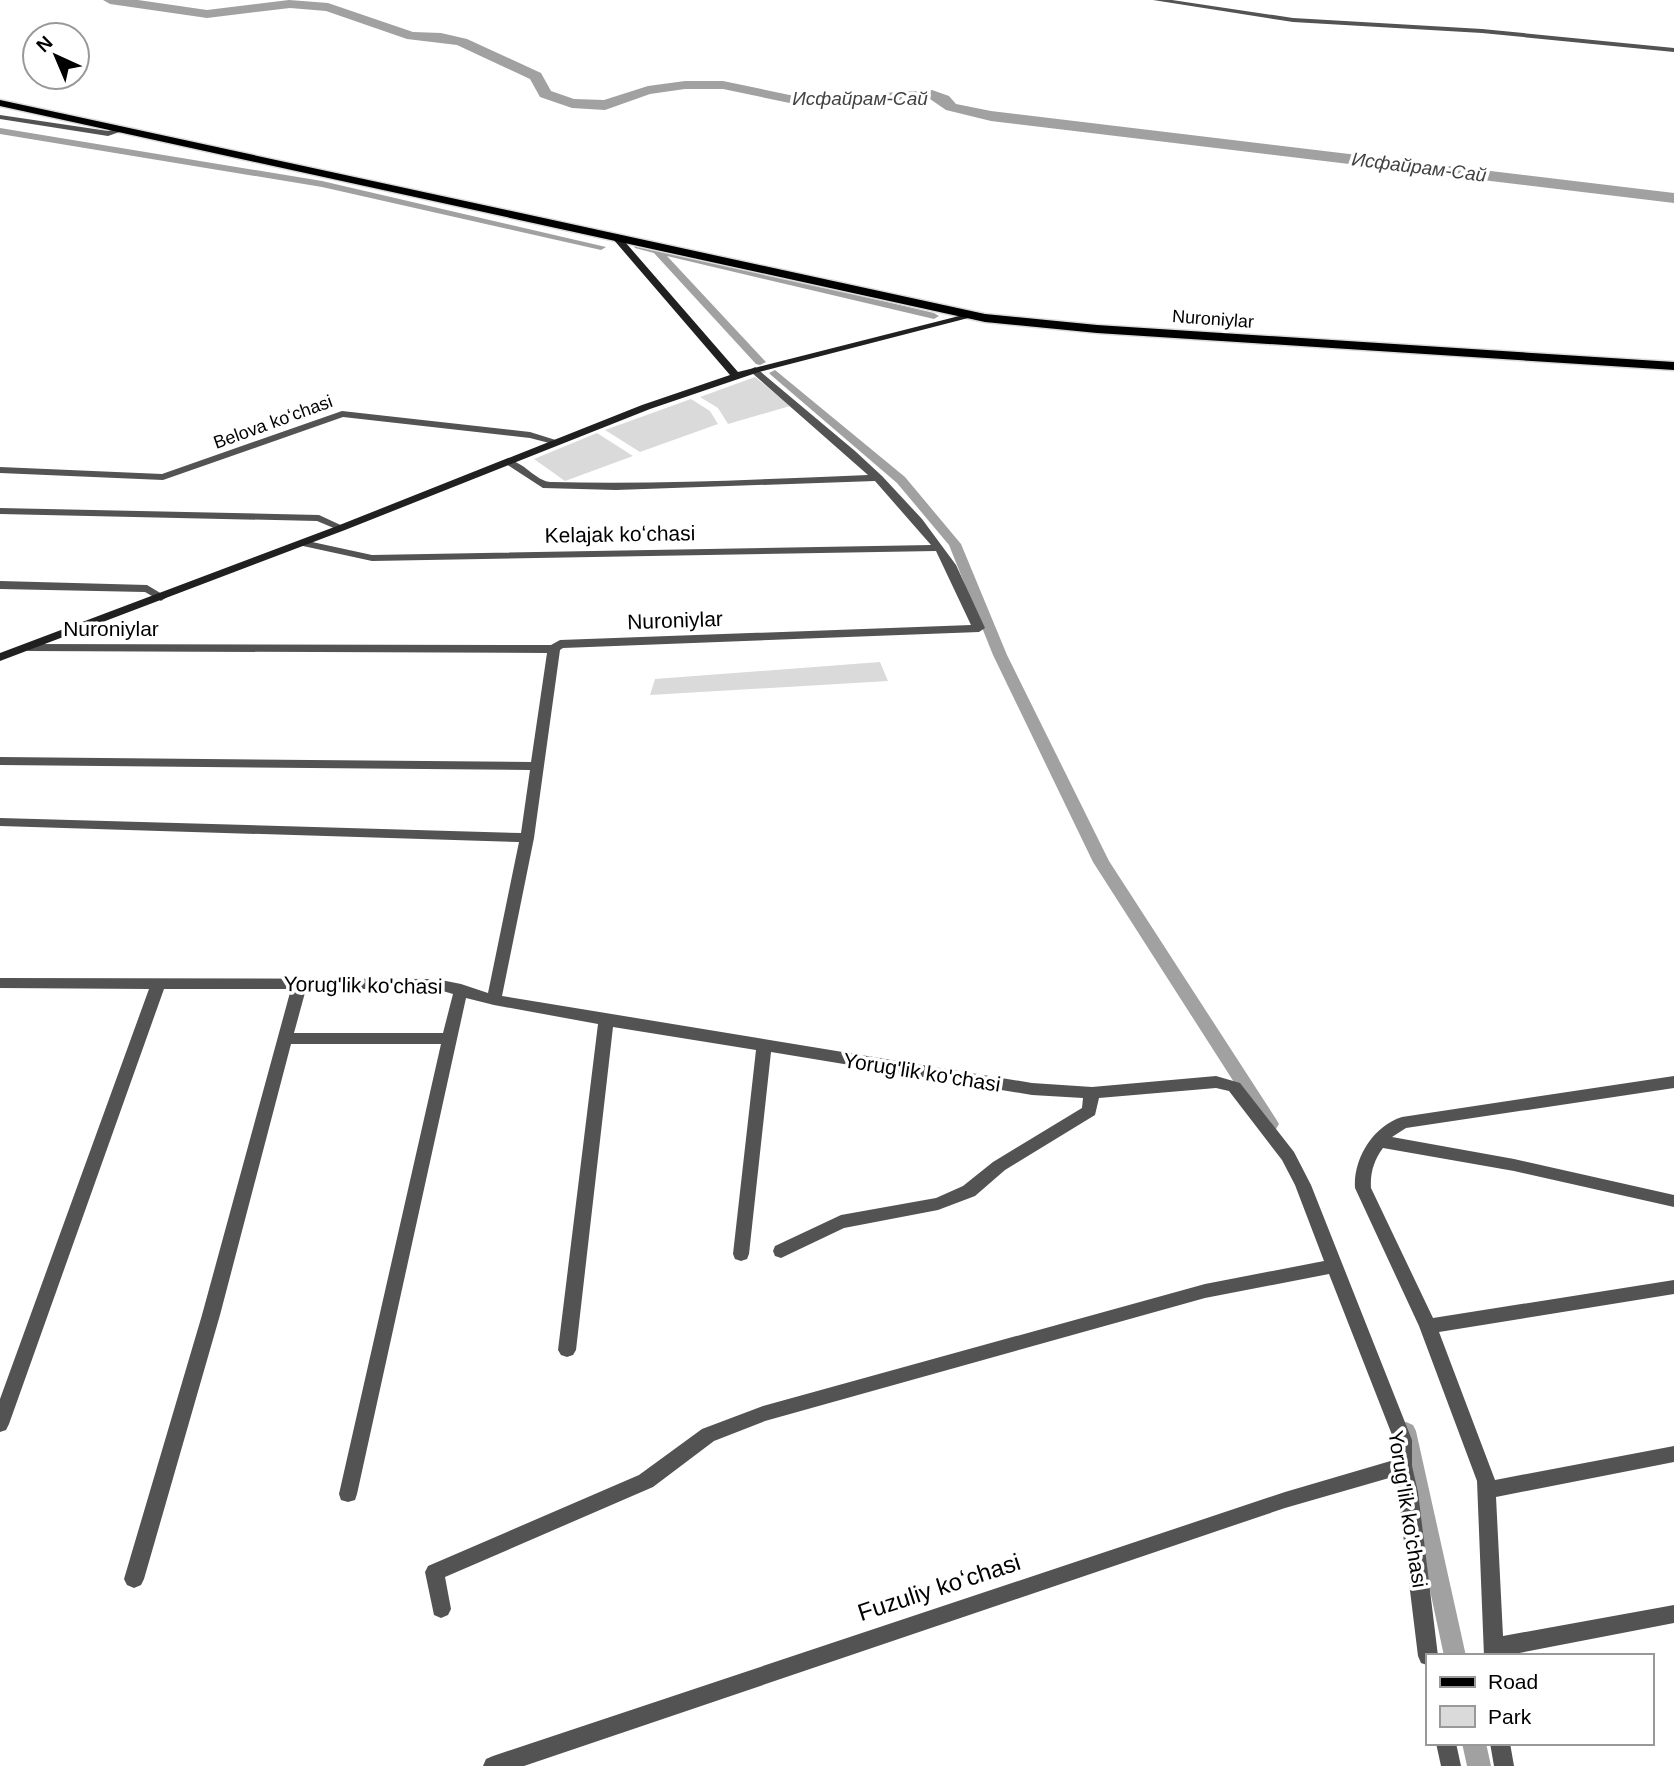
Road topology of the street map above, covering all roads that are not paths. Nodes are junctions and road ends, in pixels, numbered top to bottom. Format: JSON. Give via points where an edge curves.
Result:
{"nodes":[{"id":1,"x":1157,"y":0,"type":"edge"},
{"id":2,"x":1674,"y":50,"type":"edge"},
{"id":3,"x":0,"y":103,"type":"edge"},
{"id":4,"x":0,"y":117,"type":"edge"},
{"id":5,"x":124,"y":129,"type":"junction"},
{"id":6,"x":616,"y":237,"type":"junction"},
{"id":7,"x":971,"y":316,"type":"junction"},
{"id":8,"x":1674,"y":366,"type":"edge"},
{"id":9,"x":755,"y":370,"type":"junction"},
{"id":10,"x":736,"y":376,"type":"junction"},
{"id":11,"x":557,"y":442,"type":"junction"},
{"id":12,"x":508,"y":463,"type":"junction"},
{"id":13,"x":0,"y":470,"type":"edge"},
{"id":14,"x":878,"y":478,"type":"junction"},
{"id":15,"x":0,"y":511,"type":"edge"},
{"id":16,"x":341,"y":528,"type":"junction"},
{"id":17,"x":303,"y":543,"type":"junction"},
{"id":18,"x":939,"y":548,"type":"junction"},
{"id":19,"x":0,"y":585,"type":"edge"},
{"id":20,"x":161,"y":597,"type":"junction"},
{"id":21,"x":29,"y":647,"type":"junction"},
{"id":22,"x":554,"y":649,"type":"junction"},
{"id":23,"x":0,"y":657,"type":"edge"},
{"id":24,"x":0,"y":761,"type":"edge"},
{"id":25,"x":537,"y":766,"type":"junction"},
{"id":26,"x":0,"y":822,"type":"edge"},
{"id":27,"x":527,"y":838,"type":"junction"},
{"id":28,"x":300,"y":983,"type":"junction"},
{"id":29,"x":158,"y":985,"type":"junction"},
{"id":30,"x":2,"y":986,"type":"edge"},
{"id":31,"x":461,"y":989,"type":"junction"},
{"id":32,"x":494,"y":1000,"type":"junction"},
{"id":33,"x":606,"y":1020,"type":"junction"},
{"id":34,"x":286,"y":1038,"type":"junction"},
{"id":35,"x":449,"y":1039,"type":"junction"},
{"id":36,"x":764,"y":1047,"type":"junction"},
{"id":37,"x":1674,"y":1082,"type":"edge"},
{"id":38,"x":1092,"y":1094,"type":"junction"},
{"id":39,"x":1379,"y":1141,"type":"junction"},
{"id":40,"x":1674,"y":1201,"type":"edge"},
{"id":41,"x":781,"y":1251,"type":"dead end"},
{"id":42,"x":741,"y":1254,"type":"dead end"},
{"id":43,"x":1336,"y":1266,"type":"junction"},
{"id":44,"x":1674,"y":1287,"type":"edge"},
{"id":45,"x":1428,"y":1326,"type":"junction"},
{"id":46,"x":567,"y":1350,"type":"dead end"},
{"id":47,"x":0,"y":1424,"type":"edge"},
{"id":48,"x":1674,"y":1454,"type":"edge"},
{"id":49,"x":1403,"y":1466,"type":"junction"},
{"id":50,"x":1489,"y":1490,"type":"junction"},
{"id":51,"x":348,"y":1494,"type":"dead end"},
{"id":52,"x":134,"y":1579,"type":"dead end"},
{"id":53,"x":441,"y":1609,"type":"dead end"},
{"id":54,"x":1674,"y":1614,"type":"edge"},
{"id":55,"x":1494,"y":1651,"type":"edge"},
{"id":56,"x":1429,"y":1654,"type":"edge"},
{"id":57,"x":1446,"y":1745,"type":"edge"},
{"id":58,"x":1500,"y":1745,"type":"edge"},
{"id":59,"x":493,"y":1766,"type":"edge"},
{"id":60,"x":1451,"y":1766,"type":"edge"},
{"id":61,"x":1504,"y":1766,"type":"edge"}],
"edges":[{"from":1,"to":2,"type":"street","via":[[1293,20],[1482,31]]},
{"from":3,"to":5,"type":"main road"},
{"from":4,"to":5,"type":"street","via":[[108,134]]},
{"from":5,"to":6,"type":"main road"},
{"from":6,"to":7,"type":"main road"},
{"from":6,"to":10,"type":"main road"},
{"from":7,"to":8,"type":"main road","name":"Nuroniylar","via":[[1097,329]]},
{"from":7,"to":9,"type":"main road","name":"Nuroniylar"},
{"from":9,"to":10,"type":"main road","name":"Nuroniylar"},
{"from":9,"to":14,"type":"street","name":"Nuroniylar"},
{"from":10,"to":11,"type":"main road","name":"Nuroniylar"},
{"from":11,"to":12,"type":"main road","name":"Nuroniylar"},
{"from":11,"to":13,"type":"street","name":"Belova koʻchasi","via":[[342,414],[163,477]]},
{"from":12,"to":14,"type":"street","via":[[543,485],[616,487]]},
{"from":12,"to":16,"type":"main road","name":"Nuroniylar"},
{"from":14,"to":18,"type":"street","name":"Nuroniylar"},
{"from":15,"to":16,"type":"street","via":[[319,518]]},
{"from":16,"to":17,"type":"main road","name":"Nuroniylar"},
{"from":17,"to":18,"type":"street","name":"Kelajak koʻchasi","via":[[372,558]]},
{"from":17,"to":20,"type":"main road","name":"Nuroniylar"},
{"from":18,"to":22,"type":"street","name":"Nuroniylar","via":[[979,628],[560,644]]},
{"from":19,"to":20,"type":"street","via":[[147,589]]},
{"from":20,"to":21,"type":"main road","name":"Nuroniylar"},
{"from":21,"to":22,"type":"street","name":"Nuroniylar"},
{"from":21,"to":23,"type":"main road","name":"Nuroniylar"},
{"from":22,"to":25,"type":"street"},
{"from":24,"to":25,"type":"street"},
{"from":25,"to":27,"type":"street"},
{"from":26,"to":27,"type":"street"},
{"from":27,"to":32,"type":"street"},
{"from":28,"to":29,"type":"street","name":"Yorug'lik ko'chasi"},
{"from":28,"to":31,"type":"street","name":"Yorug'lik ko'chasi","via":[[436,984]]},
{"from":28,"to":34,"type":"street"},
{"from":29,"to":30,"type":"street","name":"Yorug'lik ko'chasi"},
{"from":29,"to":47,"type":"street"},
{"from":31,"to":32,"type":"street","name":"Yorug'lik ko'chasi"},
{"from":31,"to":35,"type":"street"},
{"from":32,"to":33,"type":"street","name":"Yorug'lik ko'chasi"},
{"from":33,"to":36,"type":"street","name":"Yorug'lik ko'chasi"},
{"from":33,"to":46,"type":"street"},
{"from":34,"to":35,"type":"street"},
{"from":34,"to":52,"type":"street"},
{"from":35,"to":51,"type":"street"},
{"from":36,"to":38,"type":"street","name":"Yorug'lik ko'chasi"},
{"from":36,"to":42,"type":"street"},
{"from":37,"to":39,"type":"street","via":[[1423,1118],[1402,1123]]},
{"from":38,"to":41,"type":"street","via":[[1089,1111],[999,1166],[969,1191],[937,1204],[841,1222]]},
{"from":38,"to":43,"type":"street","name":"Yorug'lik ko'chasi","via":[[1216,1082],[1234,1087],[1288,1156]]},
{"from":39,"to":40,"type":"street","via":[[1514,1164]]},
{"from":39,"to":45,"type":"street","via":[[1365,1163],[1363,1188]]},
{"from":43,"to":49,"type":"street","name":"Yorug'lik ko'chasi","via":[[1403,1440]]},
{"from":43,"to":53,"type":"street","via":[[1205,1291],[1064,1328],[763,1414],[708,1435],[646,1481],[435,1572]]},
{"from":44,"to":45,"type":"street"},
{"from":45,"to":50,"type":"street"},
{"from":48,"to":50,"type":"street"},
{"from":49,"to":56,"type":"street","name":"Yorug'lik ko'chasi"},
{"from":49,"to":59,"type":"street","name":"Fuzuliy koʻchasi","via":[[1285,1500]]},
{"from":50,"to":55,"type":"street"},
{"from":54,"to":55,"type":"street"},
{"from":57,"to":60,"type":"street"},
{"from":58,"to":61,"type":"street"}]}
